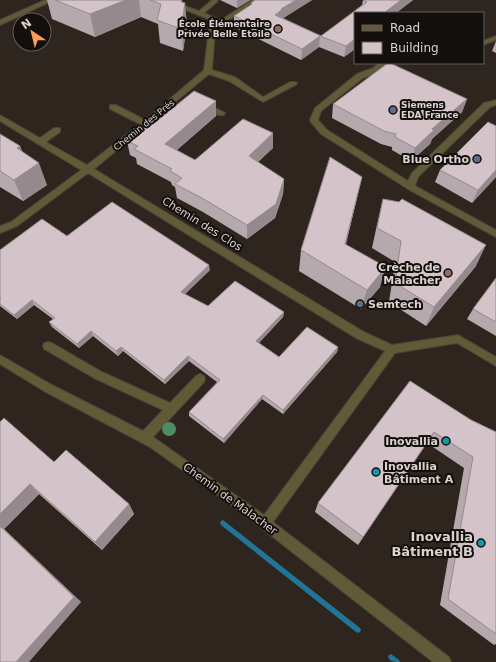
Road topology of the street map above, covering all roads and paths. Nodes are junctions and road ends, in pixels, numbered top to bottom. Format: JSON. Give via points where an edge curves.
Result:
{"nodes":[{"id":1,"x":51,"y":0,"type":"edge"},
{"id":2,"x":163,"y":0,"type":"edge"},
{"id":3,"x":256,"y":0,"type":"edge"},
{"id":4,"x":215,"y":1,"type":"edge"},
{"id":5,"x":202,"y":15,"type":"junction"},
{"id":6,"x":192,"y":20,"type":"dead end"},
{"id":7,"x":221,"y":22,"type":"junction"},
{"id":8,"x":0,"y":23,"type":"edge"},
{"id":9,"x":496,"y":38,"type":"edge"},
{"id":10,"x":484,"y":43,"type":"edge"},
{"id":11,"x":382,"y":64,"type":"edge"},
{"id":12,"x":208,"y":71,"type":"junction"},
{"id":13,"x":293,"y":84,"type":"dead end"},
{"id":14,"x":188,"y":98,"type":"junction"},
{"id":15,"x":496,"y":102,"type":"edge"},
{"id":16,"x":113,"y":107,"type":"dead end"},
{"id":17,"x":221,"y":113,"type":"dead end"},
{"id":18,"x":0,"y":118,"type":"edge"},
{"id":19,"x":146,"y":123,"type":"junction"},
{"id":20,"x":57,"y":130,"type":"dead end"},
{"id":21,"x":40,"y":142,"type":"junction"},
{"id":22,"x":88,"y":169,"type":"junction"},
{"id":23,"x":412,"y":187,"type":"junction"},
{"id":24,"x":0,"y":230,"type":"edge"},
{"id":25,"x":496,"y":234,"type":"edge"},
{"id":26,"x":48,"y":346,"type":"dead end"},
{"id":27,"x":392,"y":349,"type":"junction"},
{"id":28,"x":0,"y":359,"type":"edge"},
{"id":29,"x":496,"y":362,"type":"edge"},
{"id":30,"x":200,"y":379,"type":"dead end"},
{"id":31,"x":171,"y":409,"type":"junction"},
{"id":32,"x":144,"y":438,"type":"junction"},
{"id":33,"x":265,"y":524,"type":"junction"},
{"id":34,"x":444,"y":662,"type":"edge"}],
"edges":[{"from":1,"to":8,"type":"street"},
{"from":2,"to":5,"type":"street"},
{"from":3,"to":7,"type":"street"},
{"from":4,"to":5,"type":"street"},
{"from":5,"to":6,"type":"street"},
{"from":5,"to":7,"type":"street"},
{"from":7,"to":12,"type":"street","via":[[212,28]]},
{"from":9,"to":10,"type":"street"},
{"from":11,"to":23,"type":"street","via":[[376,70],[360,76],[318,110],[314,120],[324,132]]},
{"from":12,"to":13,"type":"street","via":[[232,79],[263,100]]},
{"from":12,"to":14,"type":"street","name":"Chemin des Prés"},
{"from":14,"to":17,"type":"street"},
{"from":14,"to":19,"type":"street","name":"Chemin des Prés"},
{"from":15,"to":23,"type":"street","via":[[487,105],[415,175]]},
{"from":16,"to":19,"type":"street"},
{"from":18,"to":21,"type":"street","name":"Chemin des Clos"},
{"from":19,"to":22,"type":"street","name":"Chemin des Prés"},
{"from":20,"to":21,"type":"street"},
{"from":21,"to":22,"type":"street","name":"Chemin des Clos"},
{"from":22,"to":24,"type":"street","name":"Chemin des Prés","via":[[14,224]]},
{"from":22,"to":27,"type":"street","name":"Chemin des Clos","via":[[360,335]]},
{"from":23,"to":25,"type":"street"},
{"from":26,"to":31,"type":"street","via":[[98,375]]},
{"from":27,"to":29,"type":"street","via":[[458,339]]},
{"from":27,"to":33,"type":"street"},
{"from":28,"to":32,"type":"street","name":"Chemin de Malacher","via":[[48,388]]},
{"from":30,"to":31,"type":"street"},
{"from":31,"to":32,"type":"street"},
{"from":32,"to":33,"type":"street","name":"Chemin de Malacher"},
{"from":33,"to":34,"type":"street","name":"Chemin de Malacher"}]}
